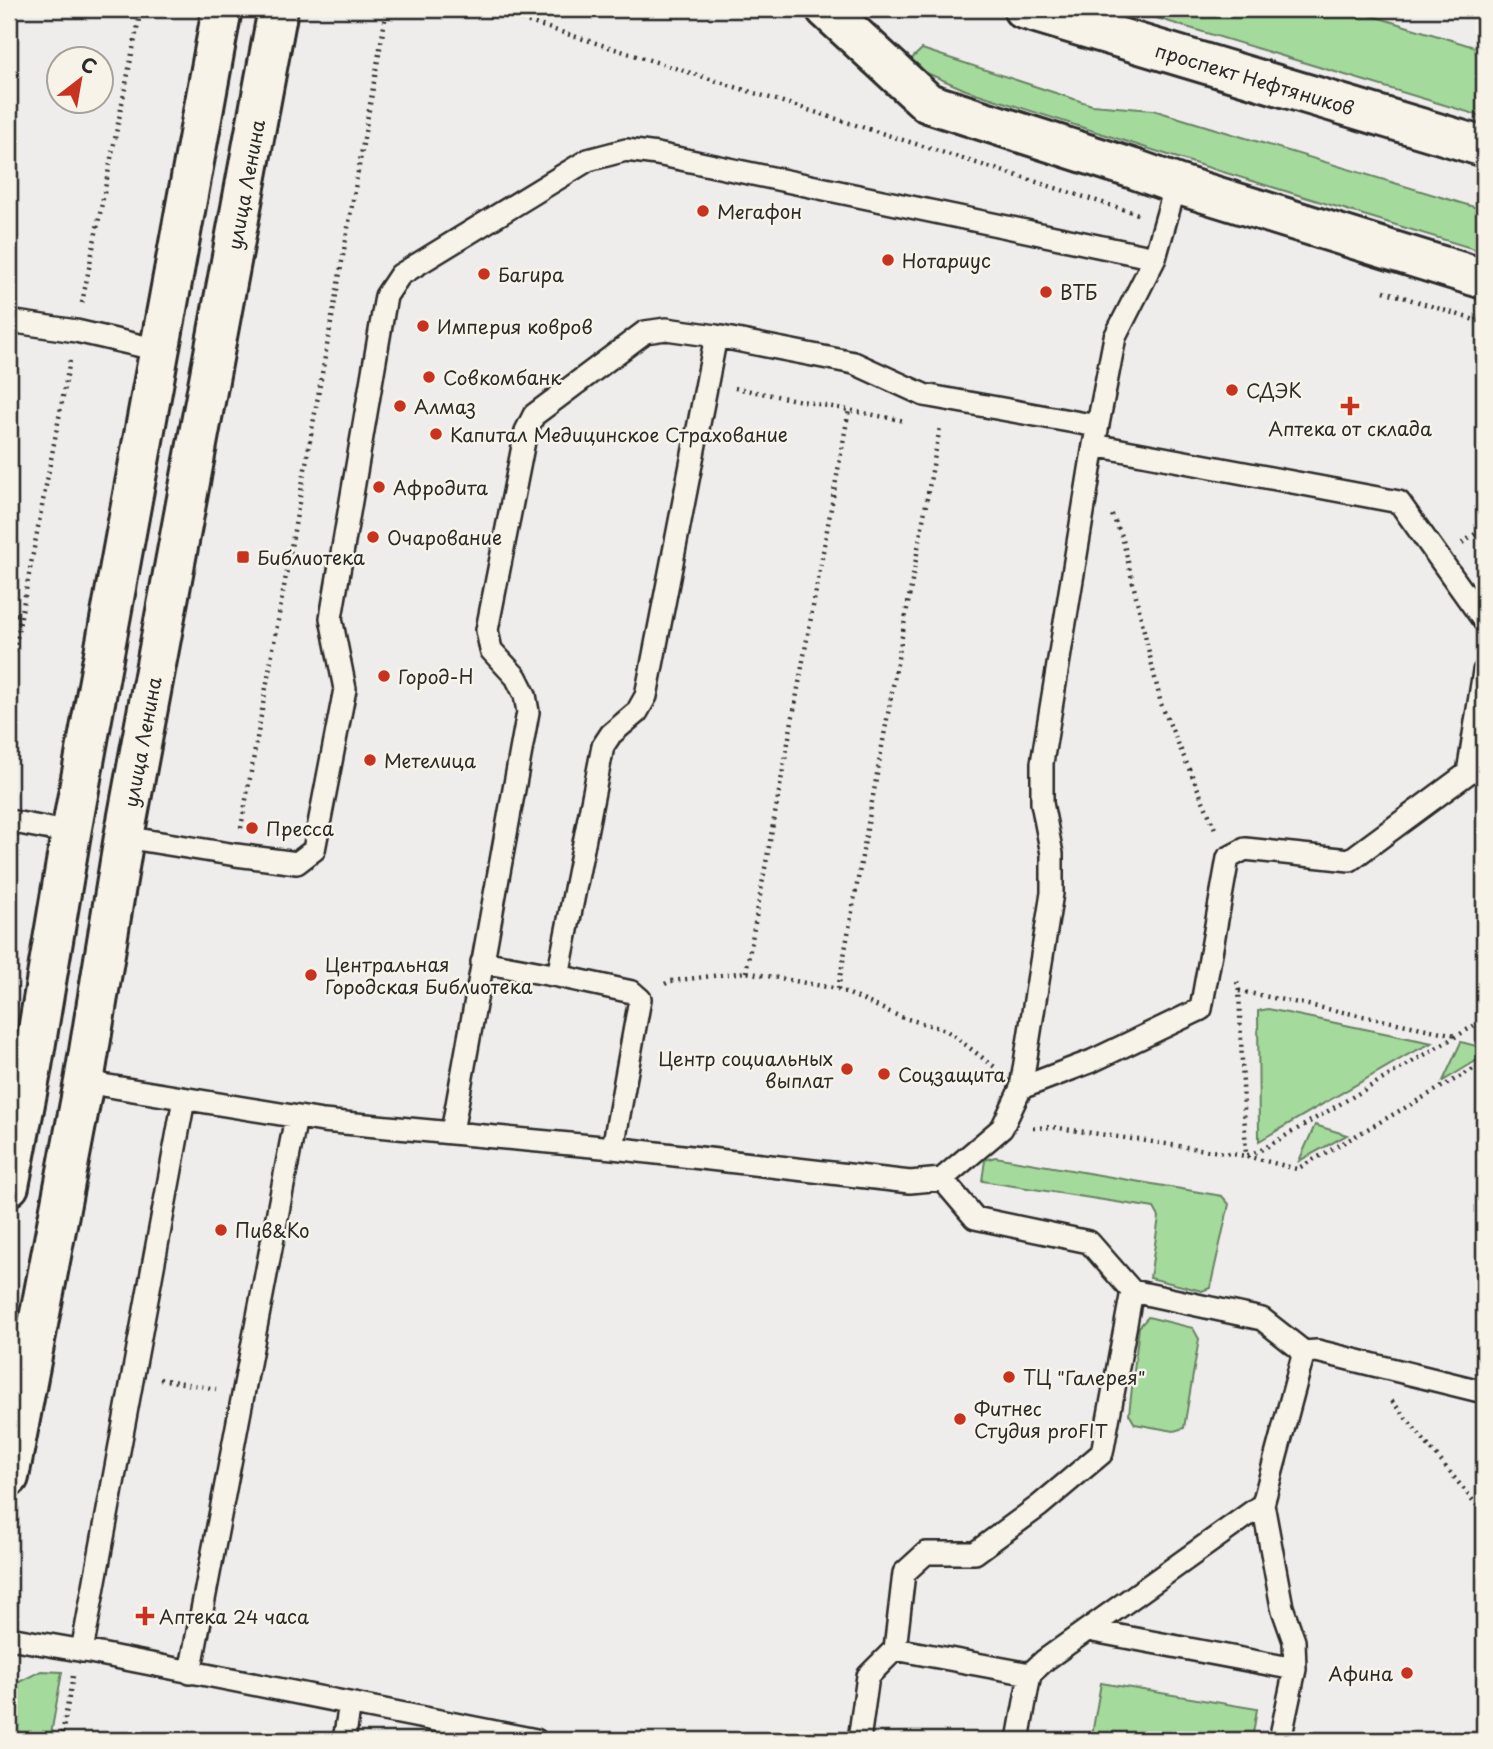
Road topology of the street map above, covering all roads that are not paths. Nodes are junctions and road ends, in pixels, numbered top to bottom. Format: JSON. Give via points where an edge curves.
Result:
{"nodes":[{"id":1,"x":222,"y":9,"type":"edge"},
{"id":2,"x":278,"y":9,"type":"edge"},
{"id":3,"x":826,"y":9,"type":"edge"},
{"id":4,"x":1023,"y":9,"type":"edge"},
{"id":5,"x":1484,"y":146,"type":"edge"},
{"id":6,"x":1176,"y":184,"type":"junction"},
{"id":7,"x":1155,"y":258,"type":"junction"},
{"id":8,"x":1484,"y":279,"type":"edge"},
{"id":9,"x":9,"y":321,"type":"edge"},
{"id":10,"x":716,"y":336,"type":"junction"},
{"id":11,"x":159,"y":350,"type":"junction"},
{"id":12,"x":1096,"y":436,"type":"junction"},
{"id":13,"x":1484,"y":621,"type":"edge"},
{"id":14,"x":1484,"y":671,"type":"edge"},
{"id":15,"x":9,"y":821,"type":"edge"},
{"id":16,"x":71,"y":833,"type":"junction"},
{"id":17,"x":124,"y":837,"type":"junction"},
{"id":18,"x":55,"y":926,"type":"junction"},
{"id":19,"x":107,"y":936,"type":"junction"},
{"id":20,"x":482,"y":962,"type":"junction"},
{"id":21,"x":558,"y":976,"type":"junction"},
{"id":22,"x":20,"y":1069,"type":"edge"},
{"id":23,"x":84,"y":1082,"type":"junction"},
{"id":24,"x":1021,"y":1088,"type":"junction"},
{"id":25,"x":184,"y":1099,"type":"junction"},
{"id":26,"x":296,"y":1116,"type":"junction"},
{"id":27,"x":452,"y":1132,"type":"junction"},
{"id":28,"x":613,"y":1148,"type":"junction"},
{"id":29,"x":942,"y":1180,"type":"junction"},
{"id":30,"x":9,"y":1186,"type":"edge"},
{"id":31,"x":1132,"y":1291,"type":"junction"},
{"id":32,"x":1304,"y":1352,"type":"junction"},
{"id":33,"x":1484,"y":1392,"type":"edge"},
{"id":34,"x":9,"y":1477,"type":"edge"},
{"id":35,"x":1264,"y":1504,"type":"junction"},
{"id":36,"x":1088,"y":1630,"type":"junction"},
{"id":37,"x":9,"y":1638,"type":"edge"},
{"id":38,"x":895,"y":1649,"type":"junction"},
{"id":39,"x":82,"y":1651,"type":"junction"},
{"id":40,"x":1295,"y":1669,"type":"junction"},
{"id":41,"x":190,"y":1672,"type":"junction"},
{"id":42,"x":1030,"y":1674,"type":"junction"},
{"id":43,"x":350,"y":1704,"type":"junction"},
{"id":44,"x":344,"y":1740,"type":"edge"},
{"id":45,"x":536,"y":1740,"type":"edge"},
{"id":46,"x":859,"y":1740,"type":"edge"},
{"id":47,"x":1018,"y":1740,"type":"edge"},
{"id":48,"x":1280,"y":1740,"type":"edge"}],
"edges":[{"from":1,"to":11,"type":"main road"},
{"from":2,"to":17,"type":"main road","name":"улица Ленина"},
{"from":3,"to":6,"type":"main road","via":[[928,103]]},
{"from":4,"to":5,"type":"main road","name":"проспект Нефтяников"},
{"from":6,"to":7,"type":"lane"},
{"from":6,"to":8,"type":"main road"},
{"from":7,"to":12,"type":"lane","via":[[1115,337]]},
{"from":7,"to":17,"type":"lane","via":[[657,154],[626,150],[588,160],[400,275],[386,296],[331,618],[345,689],[314,850],[297,863]]},
{"from":9,"to":11,"type":"lane"},
{"from":10,"to":12,"type":"lane","via":[[854,363],[924,394]]},
{"from":10,"to":20,"type":"lane","via":[[666,329],[645,332],[534,415],[526,431],[487,630],[491,649],[516,677],[528,712]]},
{"from":10,"to":21,"type":"lane","via":[[646,696],[637,712],[603,746]]},
{"from":11,"to":16,"type":"main road"},
{"from":12,"to":13,"type":"lane","via":[[1399,502]]},
{"from":12,"to":24,"type":"lane","via":[[1042,763],[1052,893]]},
{"from":14,"to":24,"type":"lane","via":[[1468,773],[1350,860],[1245,849],[1228,858],[1201,1009],[1093,1061]]},
{"from":15,"to":16,"type":"lane"},
{"from":16,"to":18,"type":"main road"},
{"from":17,"to":19,"type":"main road","name":"улица Ленина"},
{"from":18,"to":19,"type":"main road"},
{"from":18,"to":22,"type":"main road"},
{"from":19,"to":23,"type":"main road","name":"улица Ленина"},
{"from":20,"to":21,"type":"lane"},
{"from":20,"to":27,"type":"lane"},
{"from":21,"to":28,"type":"lane","via":[[632,992],[640,999]]},
{"from":22,"to":30,"type":"main road"},
{"from":23,"to":25,"type":"lane"},
{"from":23,"to":34,"type":"main road","name":"улица Ленина"},
{"from":24,"to":29,"type":"lane","via":[[1002,1128]]},
{"from":25,"to":26,"type":"lane"},
{"from":25,"to":39,"type":"lane"},
{"from":26,"to":27,"type":"lane"},
{"from":26,"to":41,"type":"lane"},
{"from":27,"to":28,"type":"lane"},
{"from":28,"to":29,"type":"lane","via":[[911,1182]]},
{"from":29,"to":31,"type":"lane","via":[[975,1218],[1089,1241]]},
{"from":31,"to":32,"type":"lane","via":[[1262,1319]]},
{"from":31,"to":38,"type":"lane","via":[[1102,1453],[975,1553],[926,1553],[904,1573]]},
{"from":32,"to":33,"type":"lane","via":[[1317,1351]]},
{"from":32,"to":35,"type":"lane"},
{"from":35,"to":36,"type":"lane"},
{"from":35,"to":40,"type":"lane","via":[[1282,1607],[1294,1641]]},
{"from":36,"to":40,"type":"lane"},
{"from":36,"to":42,"type":"lane"},
{"from":37,"to":39,"type":"lane"},
{"from":38,"to":42,"type":"lane"},
{"from":38,"to":46,"type":"lane","via":[[868,1676]]},
{"from":39,"to":41,"type":"lane"},
{"from":40,"to":48,"type":"lane"},
{"from":41,"to":43,"type":"lane"},
{"from":42,"to":47,"type":"lane"},
{"from":43,"to":44,"type":"lane"},
{"from":43,"to":45,"type":"lane"}]}
